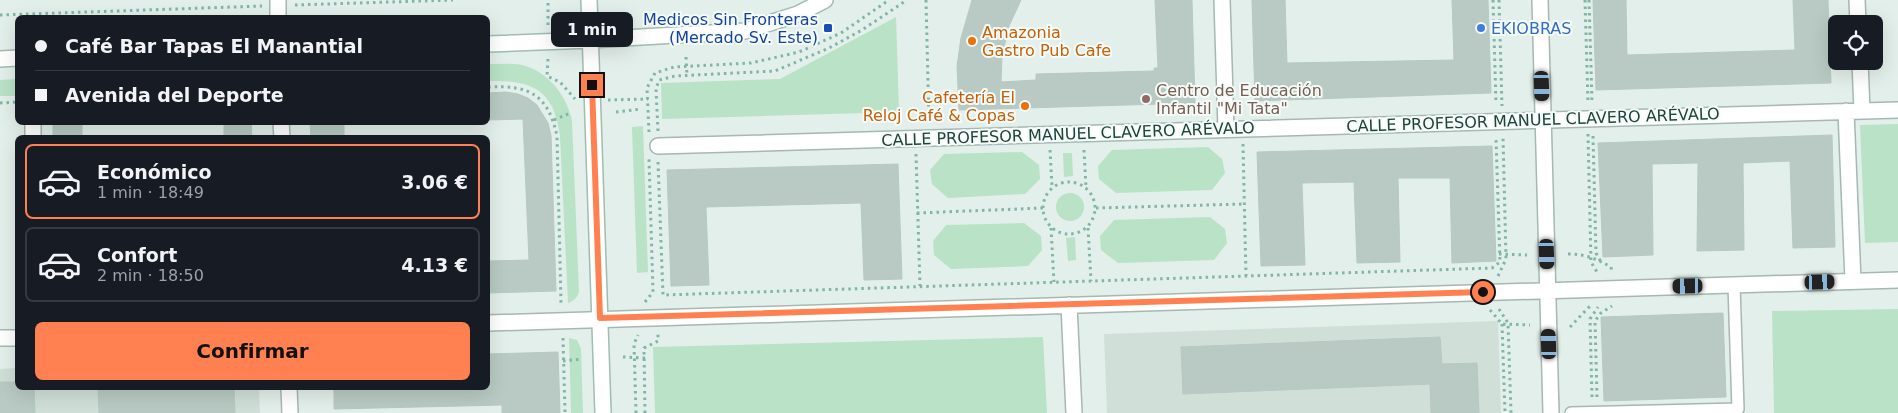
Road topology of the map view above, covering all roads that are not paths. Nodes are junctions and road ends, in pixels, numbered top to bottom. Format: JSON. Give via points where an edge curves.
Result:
{"nodes":[{"id":1,"x":589,"y":0,"type":"edge"},
{"id":2,"x":825,"y":0,"type":"edge"},
{"id":3,"x":1222,"y":0,"type":"edge"},
{"id":4,"x":1540,"y":0,"type":"edge"},
{"id":5,"x":1857,"y":0,"type":"edge"},
{"id":6,"x":1858,"y":15,"type":"edge"},
{"id":7,"x":590,"y":40,"type":"junction"},
{"id":8,"x":490,"y":44,"type":"edge"},
{"id":9,"x":15,"y":58,"type":"edge"},
{"id":10,"x":0,"y":59,"type":"edge"},
{"id":11,"x":1860,"y":70,"type":"edge"},
{"id":12,"x":1898,"y":110,"type":"edge"},
{"id":13,"x":1846,"y":111,"type":"junction"},
{"id":14,"x":1862,"y":111,"type":"junction"},
{"id":15,"x":1543,"y":120,"type":"junction"},
{"id":16,"x":1226,"y":130,"type":"junction"},
{"id":17,"x":652,"y":146,"type":"road end"},
{"id":18,"x":1898,"y":280,"type":"edge"},
{"id":19,"x":1853,"y":281,"type":"junction"},
{"id":20,"x":1734,"y":284,"type":"junction"},
{"id":21,"x":1548,"y":290,"type":"junction"},
{"id":22,"x":1070,"y":305,"type":"junction"},
{"id":23,"x":600,"y":318,"type":"junction"},
{"id":24,"x":490,"y":323,"type":"edge"},
{"id":25,"x":0,"y":338,"type":"edge"},
{"id":26,"x":15,"y":338,"type":"edge"},
{"id":27,"x":289,"y":390,"type":"edge"},
{"id":28,"x":1739,"y":411,"type":"edge"},
{"id":29,"x":1622,"y":412,"type":"edge"},
{"id":30,"x":1687,"y":412,"type":"edge"},
{"id":31,"x":290,"y":413,"type":"edge"},
{"id":32,"x":603,"y":413,"type":"edge"},
{"id":33,"x":1074,"y":413,"type":"edge"},
{"id":34,"x":1551,"y":413,"type":"edge"},
{"id":35,"x":1571,"y":413,"type":"edge"},
{"id":36,"x":1592,"y":413,"type":"edge"}],
"edges":[{"from":1,"to":7,"type":"street"},
{"from":2,"to":7,"type":"street","via":[[798,14],[745,31]]},
{"from":3,"to":16,"type":"street"},
{"from":4,"to":15,"type":"street"},
{"from":5,"to":6,"type":"street"},
{"from":7,"to":8,"type":"street"},
{"from":7,"to":23,"type":"street"},
{"from":9,"to":10,"type":"street"},
{"from":11,"to":14,"type":"street"},
{"from":12,"to":14,"type":"street","name":"CALLE PROFESOR MANUEL CLAVERO ARÉVALO"},
{"from":13,"to":14,"type":"street","name":"CALLE PROFESOR MANUEL CLAVERO ARÉVALO"},
{"from":13,"to":15,"type":"street","name":"CALLE PROFESOR MANUEL CLAVERO ARÉVALO"},
{"from":13,"to":19,"type":"street"},
{"from":15,"to":16,"type":"street","name":"CALLE PROFESOR MANUEL CLAVERO ARÉVALO"},
{"from":15,"to":21,"type":"street"},
{"from":16,"to":17,"type":"street","name":"CALLE PROFESOR MANUEL CLAVERO ARÉVALO"},
{"from":18,"to":19,"type":"street"},
{"from":19,"to":20,"type":"street"},
{"from":20,"to":21,"type":"street"},
{"from":20,"to":28,"type":"lane"},
{"from":21,"to":22,"type":"street"},
{"from":21,"to":34,"type":"street"},
{"from":22,"to":23,"type":"street"},
{"from":22,"to":33,"type":"street"},
{"from":23,"to":24,"type":"street"},
{"from":23,"to":32,"type":"street"},
{"from":25,"to":26,"type":"street"},
{"from":27,"to":31,"type":"street"},
{"from":28,"to":30,"type":"lane"},
{"from":29,"to":30,"type":"lane"},
{"from":29,"to":36,"type":"lane"},
{"from":35,"to":36,"type":"lane"}]}
